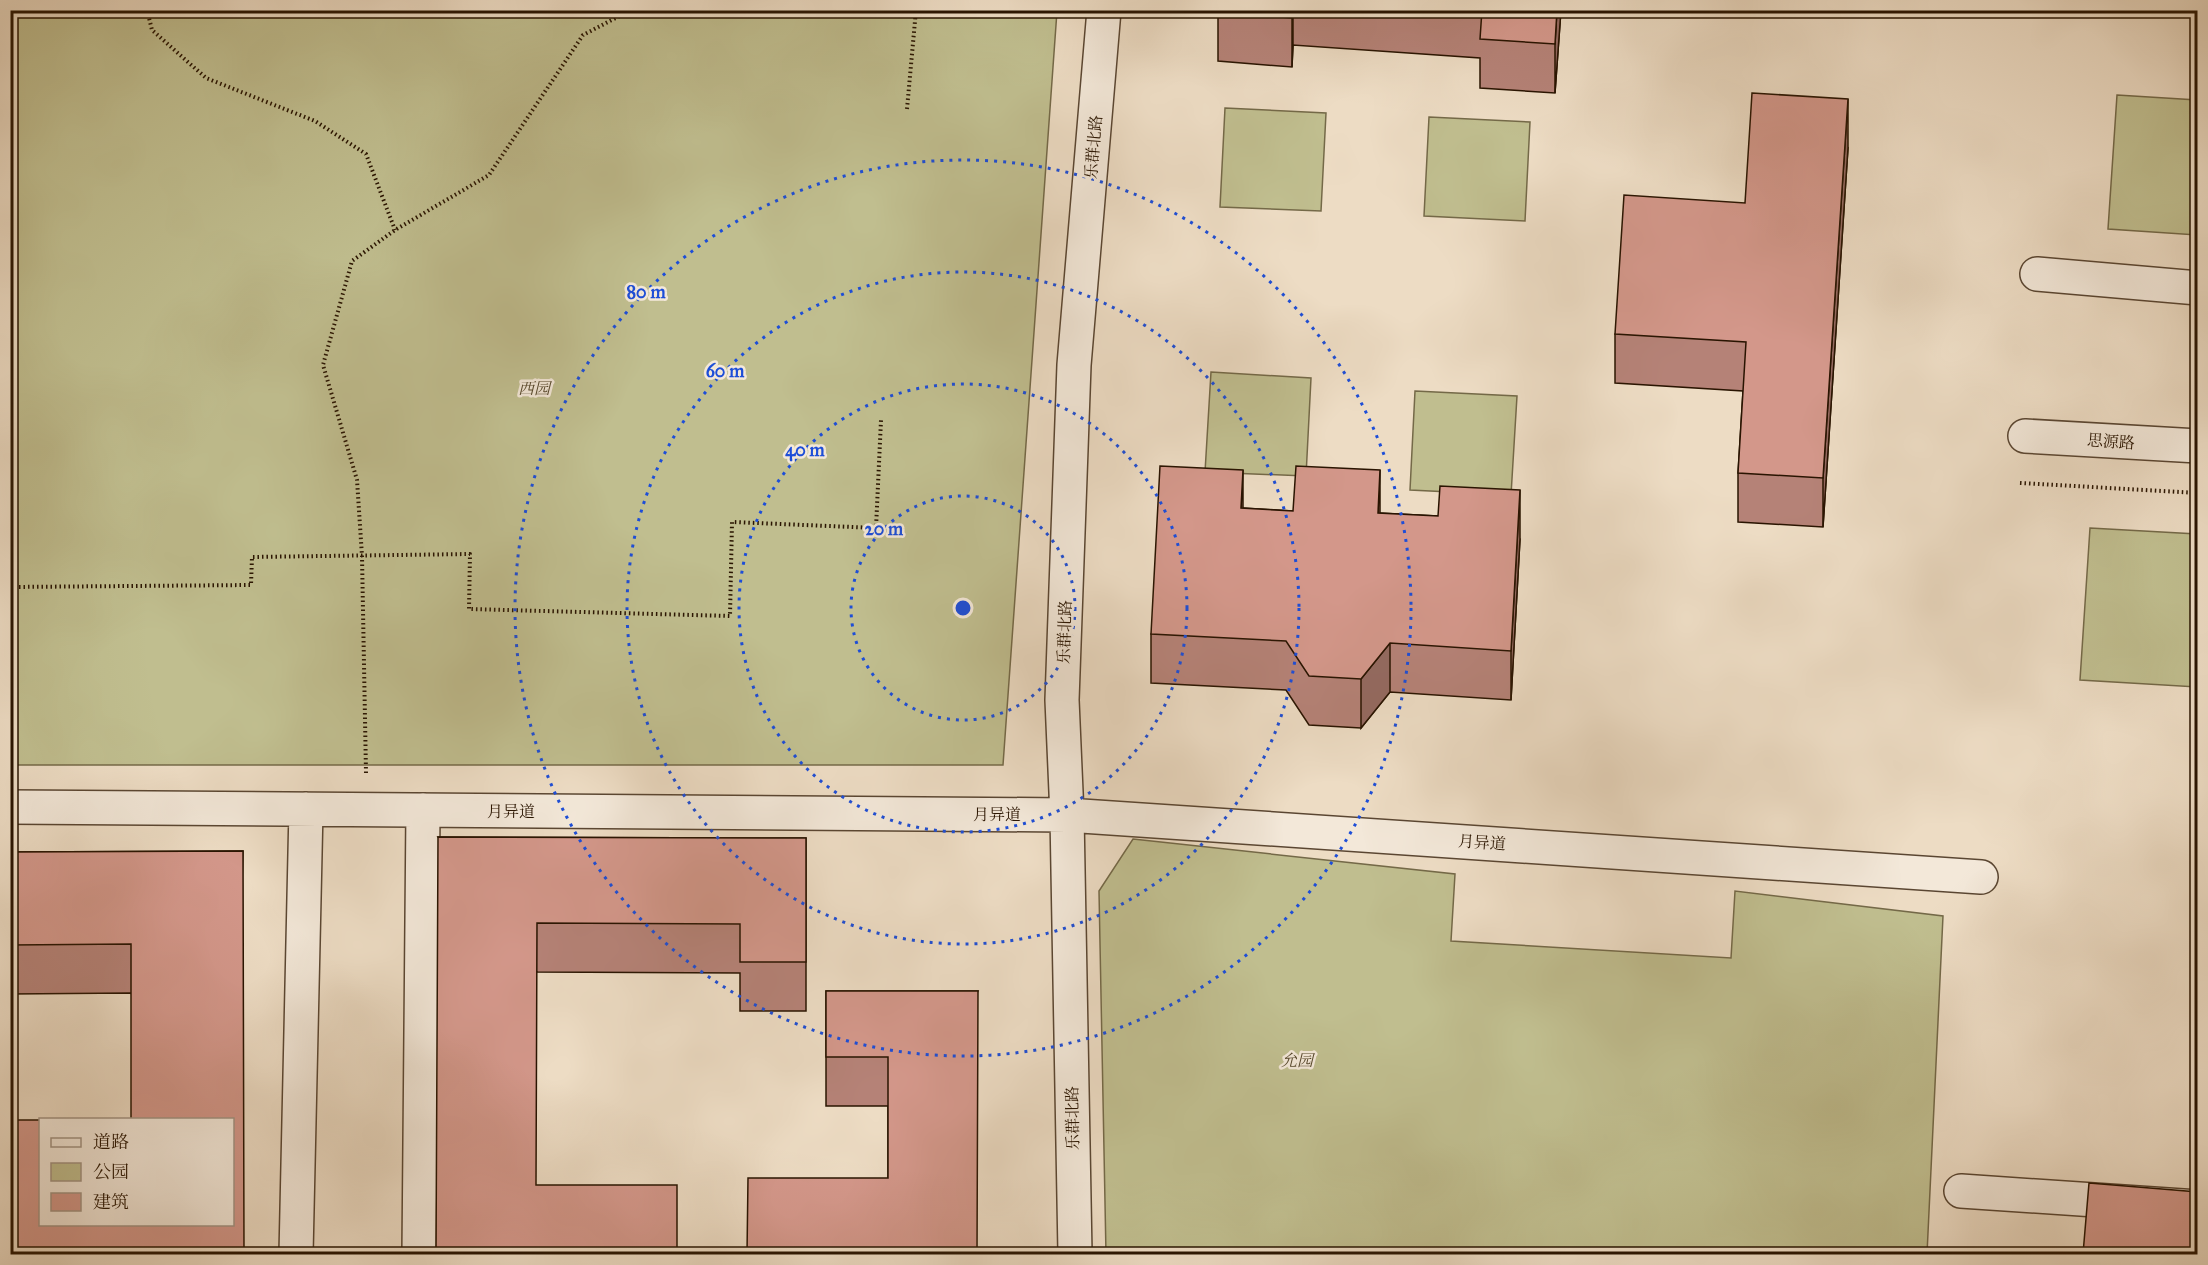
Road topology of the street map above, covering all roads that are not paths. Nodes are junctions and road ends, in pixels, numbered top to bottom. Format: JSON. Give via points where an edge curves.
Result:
{"nodes":[{"id":1,"x":1104,"y":10,"type":"edge"},
{"id":2,"x":2037,"y":274,"type":"dead end"},
{"id":3,"x":2198,"y":288,"type":"edge"},
{"id":4,"x":2025,"y":436,"type":"dead end"},
{"id":5,"x":2198,"y":446,"type":"edge"},
{"id":6,"x":10,"y":807,"type":"edge"},
{"id":7,"x":306,"y":809,"type":"junction"},
{"id":8,"x":423,"y":810,"type":"junction"},
{"id":9,"x":1067,"y":815,"type":"junction"},
{"id":10,"x":1981,"y":877,"type":"dead end"},
{"id":11,"x":1961,"y":1191,"type":"dead end"},
{"id":12,"x":2198,"y":1207,"type":"edge"},
{"id":13,"x":296,"y":1254,"type":"edge"},
{"id":14,"x":419,"y":1254,"type":"edge"},
{"id":15,"x":1075,"y":1254,"type":"edge"}],
"edges":[{"from":1,"to":9,"type":"street","name":"乐群北路","via":[[1074,365],[1062,700]]},
{"from":2,"to":3,"type":"street"},
{"from":4,"to":5,"type":"street","name":"思源路"},
{"from":6,"to":7,"type":"street","name":"月异道"},
{"from":7,"to":8,"type":"street","name":"月异道"},
{"from":7,"to":13,"type":"street"},
{"from":8,"to":9,"type":"street","name":"月异道"},
{"from":8,"to":14,"type":"street"},
{"from":9,"to":10,"type":"street","name":"月异道"},
{"from":9,"to":15,"type":"street","name":"乐群北路"},
{"from":11,"to":12,"type":"street"}]}
